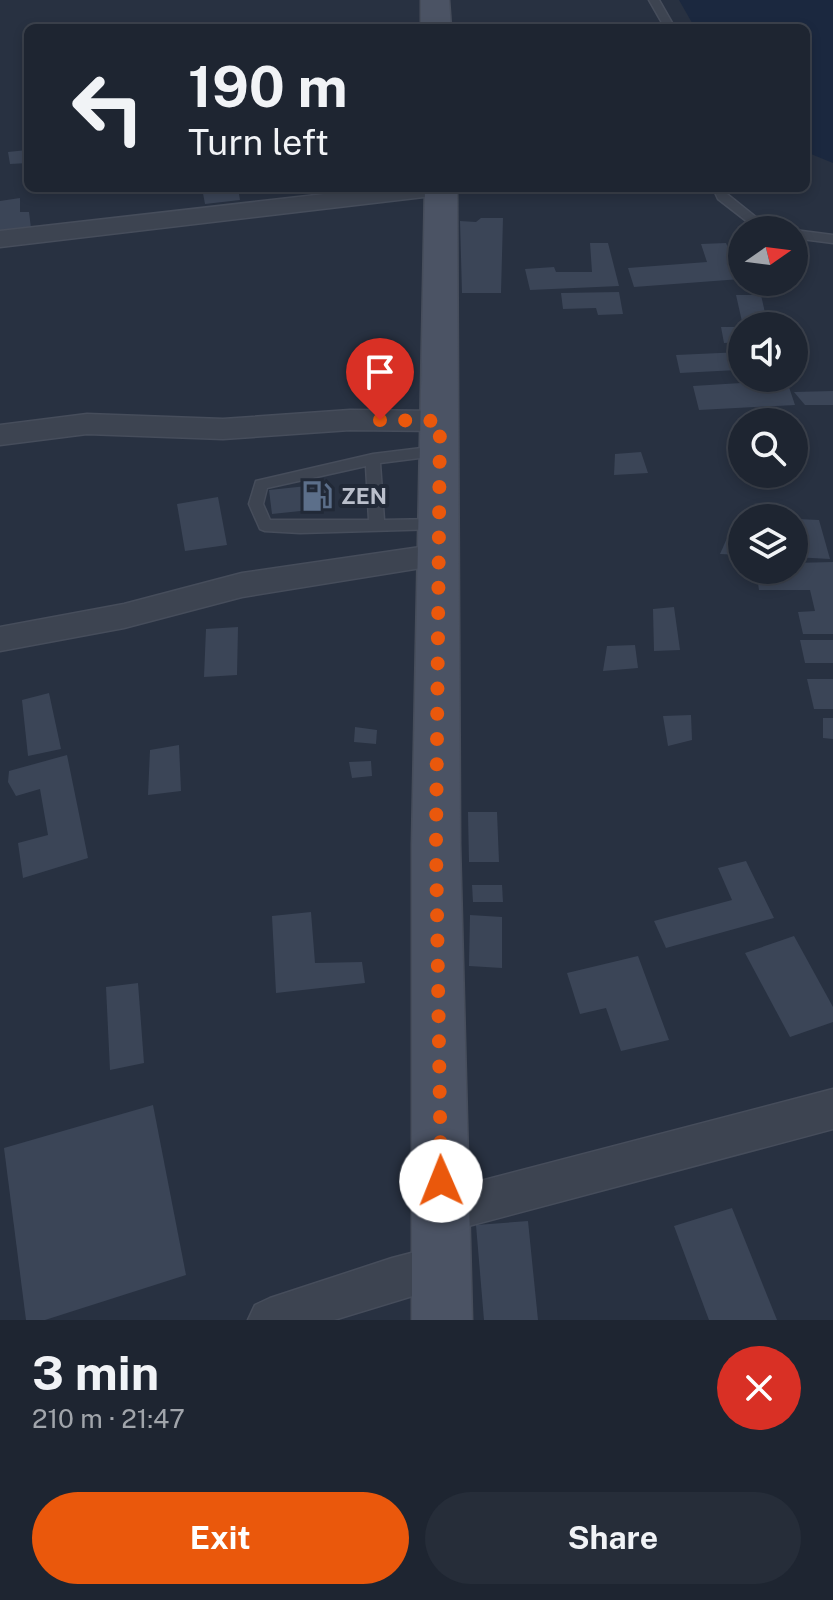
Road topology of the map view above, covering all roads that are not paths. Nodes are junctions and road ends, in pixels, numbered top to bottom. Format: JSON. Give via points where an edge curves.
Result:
{"nodes":[{"id":1,"x":435,"y":0,"type":"edge"},
{"id":2,"x":654,"y":0,"type":"edge"},
{"id":3,"x":436,"y":24,"type":"edge"},
{"id":4,"x":668,"y":24,"type":"edge"},
{"id":5,"x":406,"y":192,"type":"edge"},
{"id":6,"x":441,"y":192,"type":"edge"},
{"id":7,"x":720,"y":192,"type":"edge"},
{"id":8,"x":748,"y":216,"type":"edge"},
{"id":9,"x":808,"y":236,"type":"edge"},
{"id":10,"x":0,"y":239,"type":"edge"},
{"id":11,"x":833,"y":239,"type":"edge"},
{"id":12,"x":0,"y":435,"type":"edge"},
{"id":13,"x":440,"y":436,"type":"junction"},
{"id":14,"x":373,"y":459,"type":"junction"},
{"id":15,"x":377,"y":525,"type":"junction"},
{"id":16,"x":441,"y":539,"type":"junction"},
{"id":17,"x":0,"y":639,"type":"edge"},
{"id":18,"x":833,"y":1109,"type":"edge"},
{"id":19,"x":442,"y":1212,"type":"junction"},
{"id":20,"x":442,"y":1266,"type":"junction"},
{"id":21,"x":270,"y":1320,"type":"edge"},
{"id":22,"x":442,"y":1320,"type":"edge"}],
"edges":[{"from":1,"to":3,"type":"street"},
{"from":2,"to":4,"type":"lane"},
{"from":5,"to":10,"type":"street"},
{"from":6,"to":13,"type":"street"},
{"from":7,"to":8,"type":"lane"},
{"from":9,"to":11,"type":"lane"},
{"from":12,"to":13,"type":"street","via":[[87,424],[223,429],[350,420]]},
{"from":13,"to":14,"type":"lane"},
{"from":13,"to":16,"type":"street"},
{"from":14,"to":15,"type":"lane"},
{"from":14,"to":15,"type":"lane","via":[[261,485],[256,504],[265,525]]},
{"from":15,"to":16,"type":"lane"},
{"from":16,"to":17,"type":"street","via":[[124,616]]},
{"from":16,"to":19,"type":"street","via":[[436,844]]},
{"from":18,"to":19,"type":"street"},
{"from":19,"to":20,"type":"street"},
{"from":20,"to":21,"type":"street"},
{"from":20,"to":22,"type":"street"}]}
